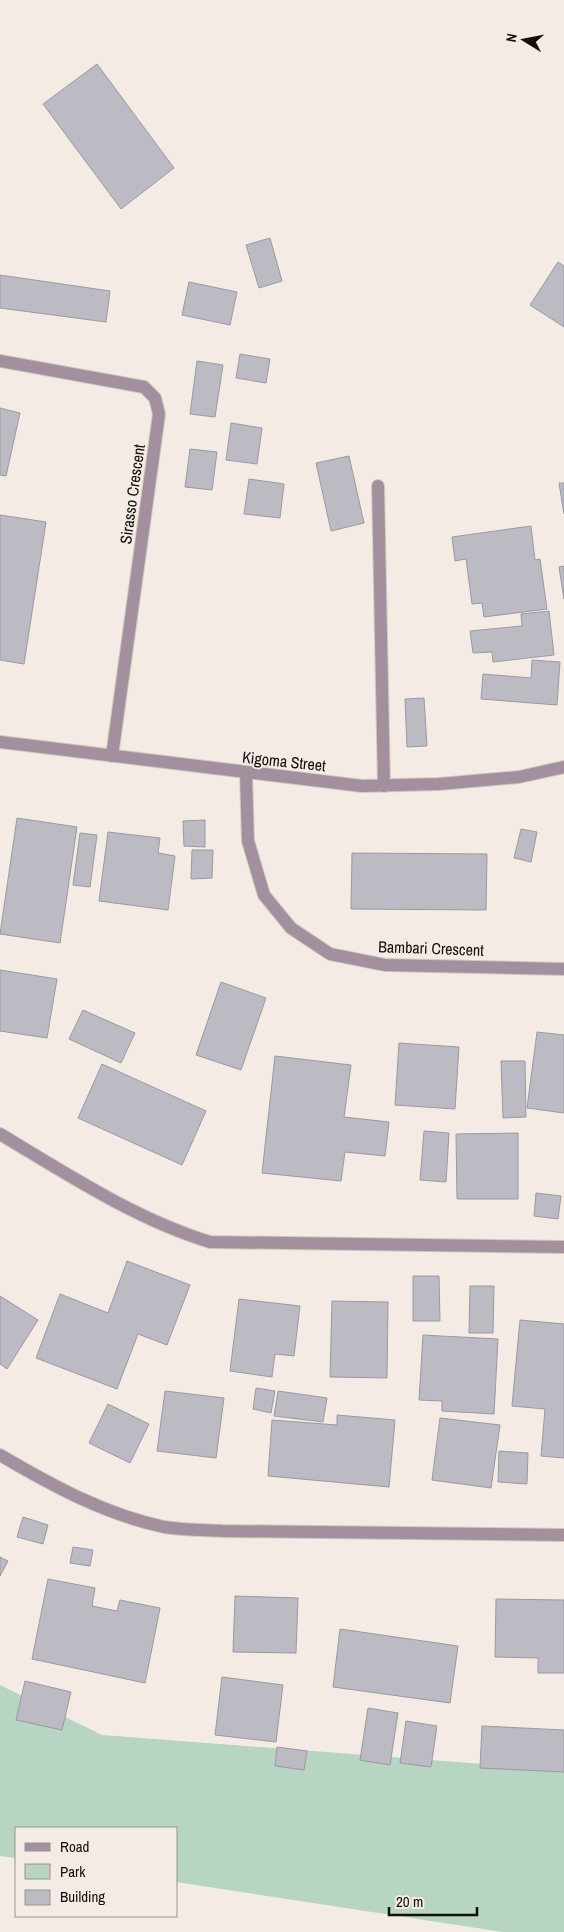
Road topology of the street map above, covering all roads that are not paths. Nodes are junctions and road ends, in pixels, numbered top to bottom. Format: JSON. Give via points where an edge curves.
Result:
{"nodes":[{"id":1,"x":0,"y":361,"type":"edge"},
{"id":2,"x":378,"y":486,"type":"dead end"},
{"id":3,"x":0,"y":742,"type":"edge"},
{"id":4,"x":112,"y":756,"type":"junction"},
{"id":5,"x":564,"y":767,"type":"edge"},
{"id":6,"x":246,"y":774,"type":"junction"},
{"id":7,"x":384,"y":786,"type":"junction"},
{"id":8,"x":564,"y":969,"type":"edge"},
{"id":9,"x":0,"y":1134,"type":"edge"},
{"id":10,"x":564,"y":1247,"type":"edge"},
{"id":11,"x":0,"y":1455,"type":"edge"},
{"id":12,"x":564,"y":1535,"type":"edge"}],
"edges":[{"from":1,"to":4,"type":"street","name":"Sirasso Crescent","via":[[144,387],[156,398],[160,414]]},
{"from":2,"to":7,"type":"street"},
{"from":3,"to":4,"type":"street","name":"Kigoma Street"},
{"from":4,"to":6,"type":"street","name":"Kigoma Street"},
{"from":5,"to":7,"type":"street","name":"Kigoma Street","via":[[518,777]]},
{"from":6,"to":7,"type":"street","name":"Kigoma Street"},
{"from":6,"to":8,"type":"street","name":"Bambari Crescent","via":[[248,841],[264,895],[291,928],[330,954],[384,965]]},
{"from":9,"to":10,"type":"street","via":[[79,1181],[174,1231],[210,1242]]},
{"from":11,"to":12,"type":"street","via":[[62,1491],[106,1510],[166,1527],[222,1531]]}]}
